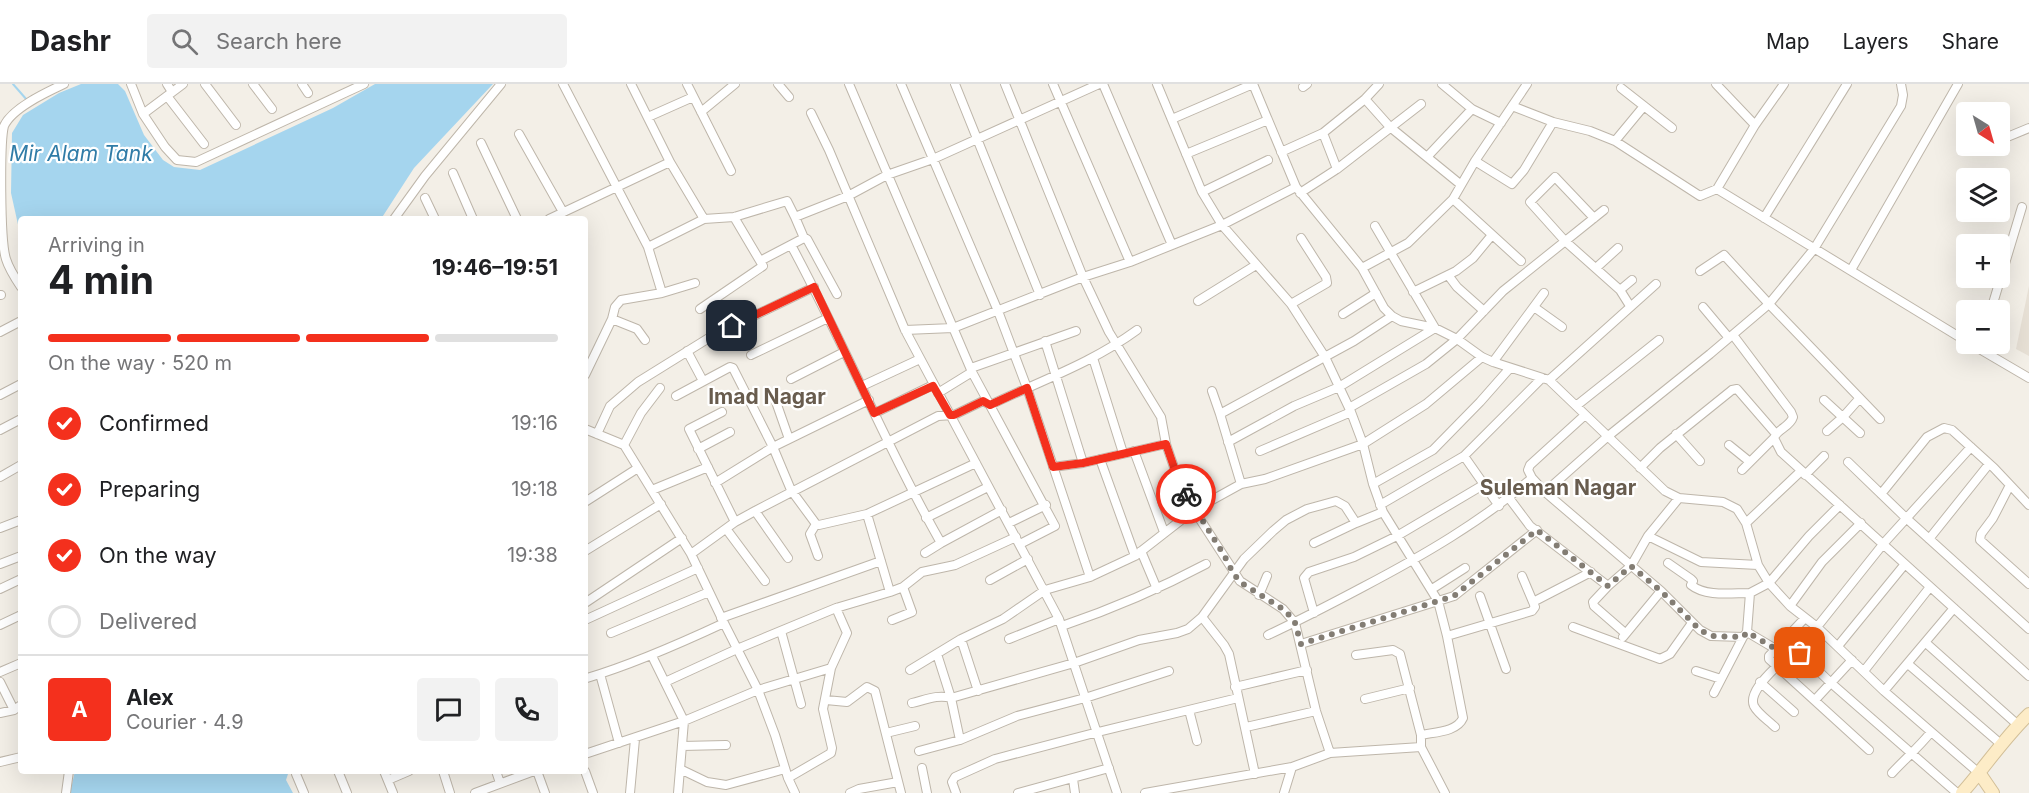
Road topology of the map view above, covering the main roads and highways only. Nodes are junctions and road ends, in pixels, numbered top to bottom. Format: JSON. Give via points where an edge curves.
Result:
{"nodes":[{"id":1,"x":2029,"y":714,"type":"edge"},
{"id":2,"x":1980,"y":774,"type":"junction"},
{"id":3,"x":1960,"y":793,"type":"edge"},
{"id":4,"x":1993,"y":793,"type":"edge"}],
"edges":[{"from":1,"to":2,"type":"main road"},
{"from":2,"to":3,"type":"main road"},
{"from":2,"to":4,"type":"main road"}]}
